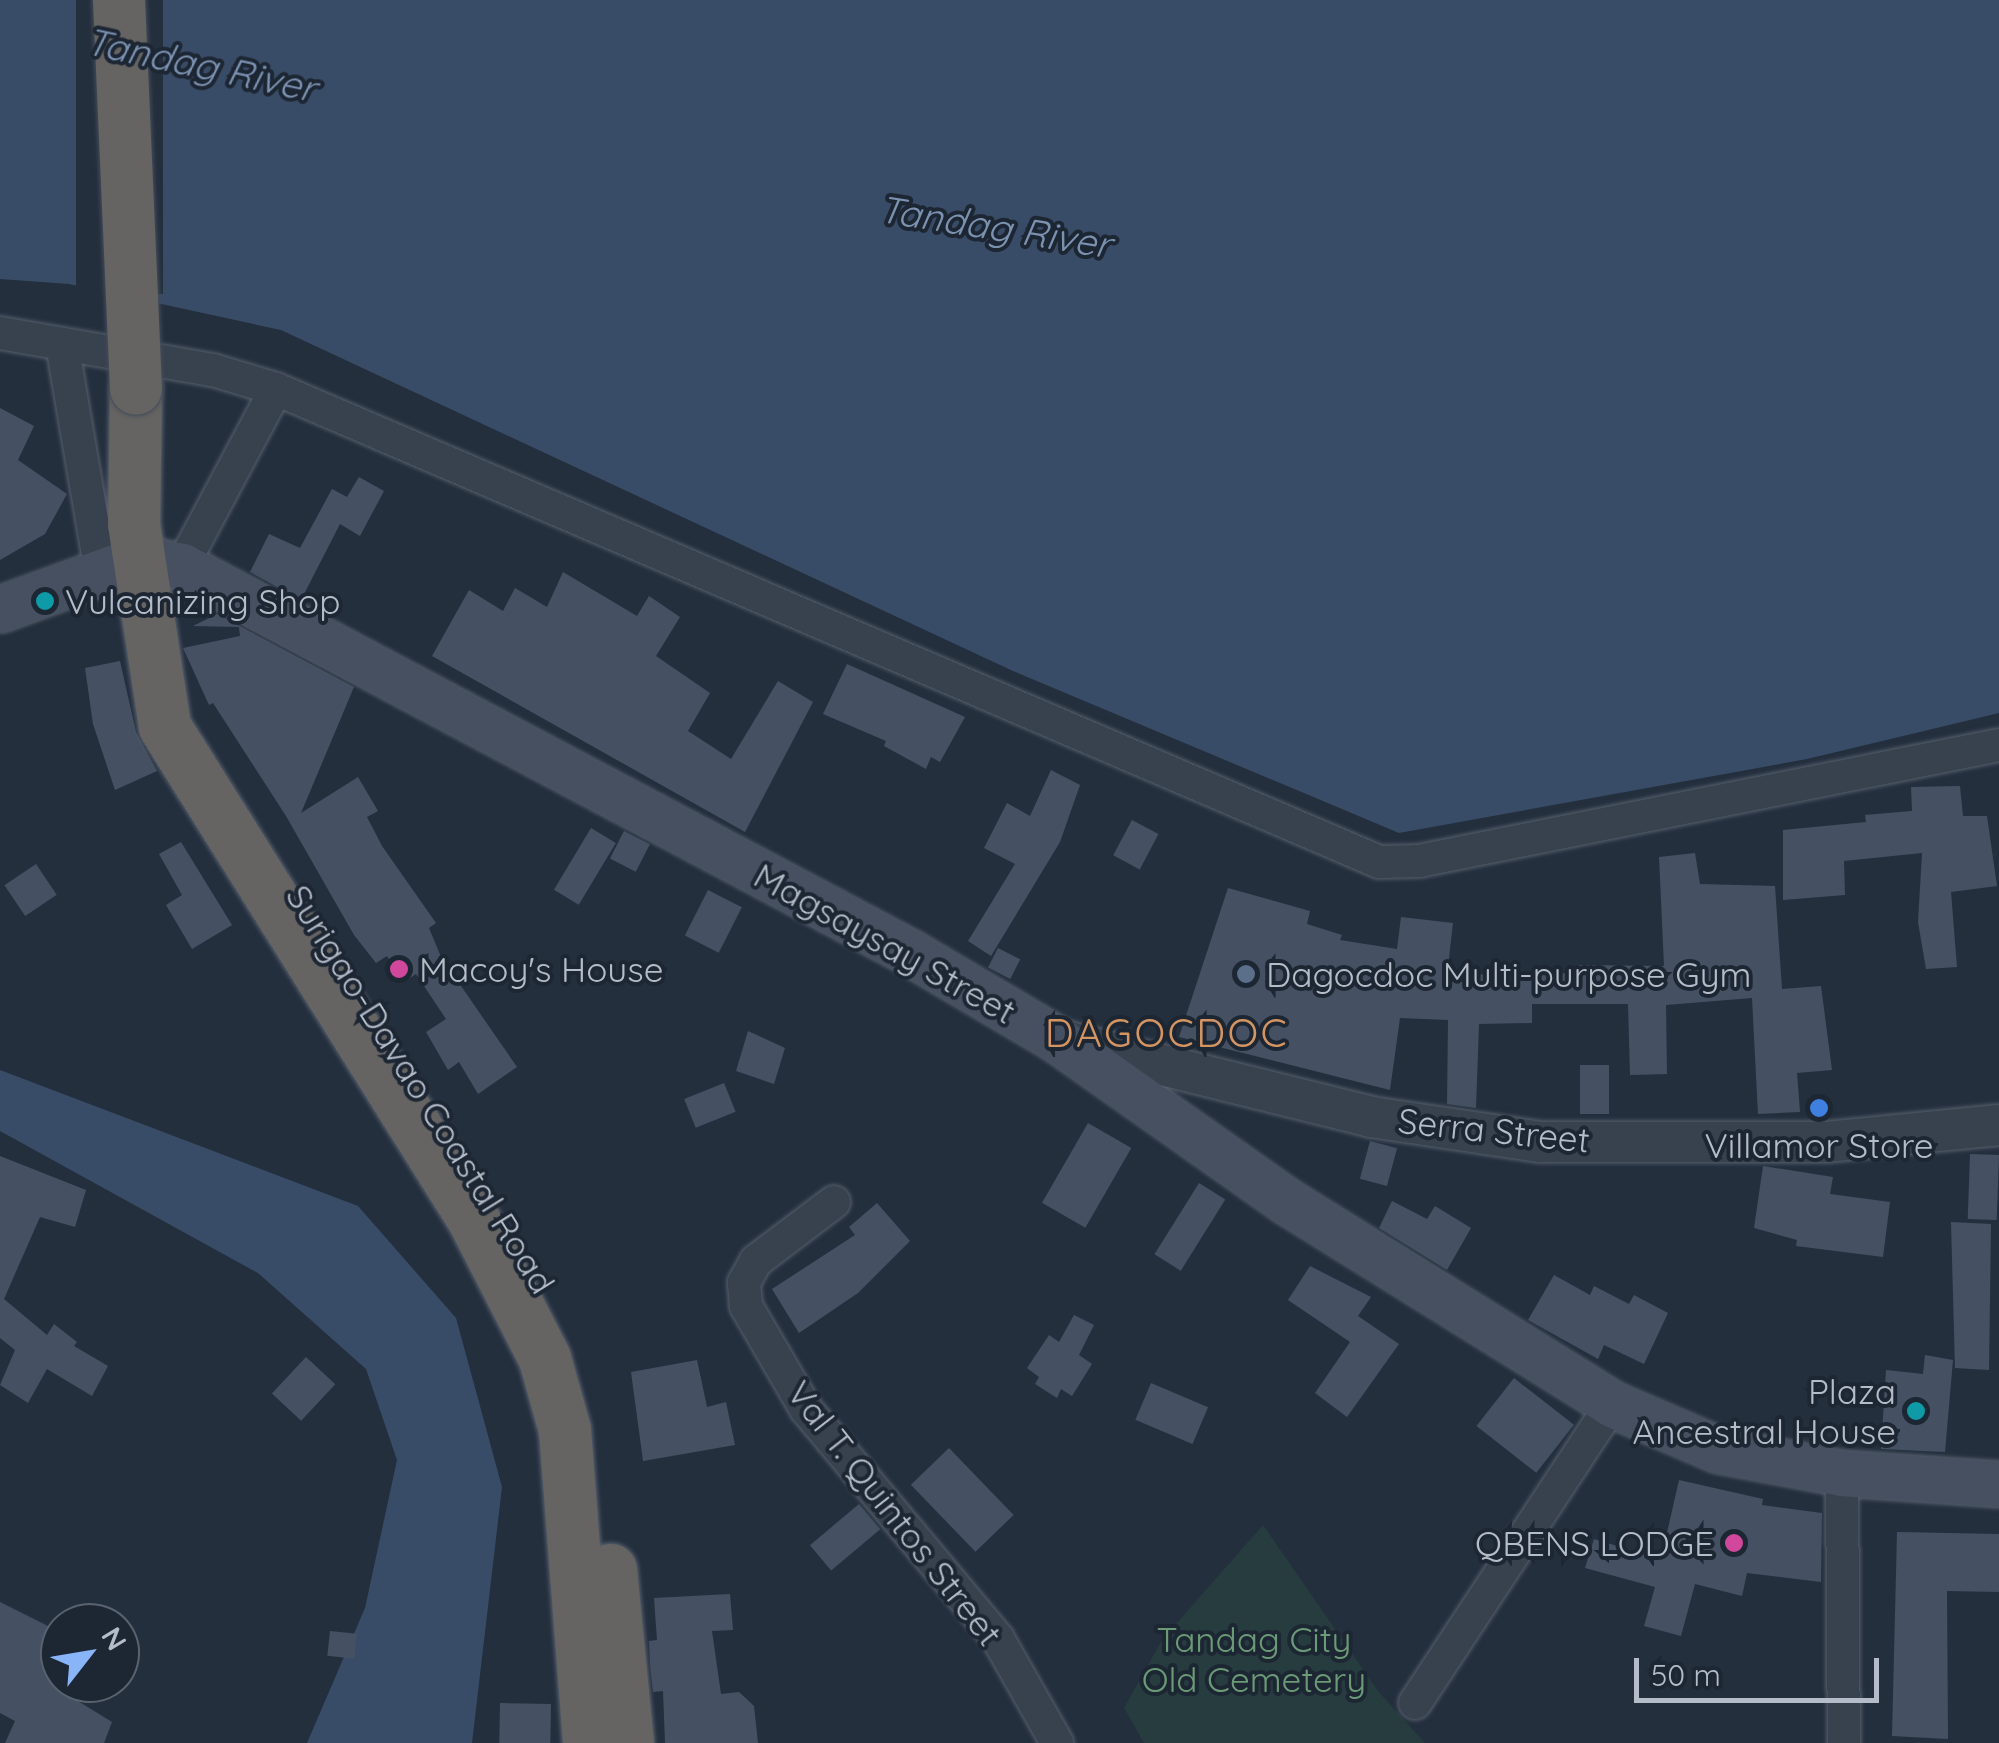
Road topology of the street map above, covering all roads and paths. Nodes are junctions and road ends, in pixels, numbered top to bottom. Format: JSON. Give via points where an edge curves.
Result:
{"nodes":[{"id":1,"x":119,"y":0,"type":"edge"},
{"id":2,"x":0,"y":334,"type":"edge"},
{"id":3,"x":62,"y":344,"type":"junction"},
{"id":4,"x":276,"y":389,"type":"junction"},
{"id":5,"x":141,"y":565,"type":"junction"},
{"id":6,"x":0,"y":609,"type":"edge"},
{"id":7,"x":1999,"y":745,"type":"edge"},
{"id":8,"x":1058,"y":1040,"type":"junction"},
{"id":9,"x":1999,"y":1125,"type":"edge"},
{"id":10,"x":834,"y":1202,"type":"dead end"},
{"id":11,"x":510,"y":1252,"type":"junction"},
{"id":12,"x":1612,"y":1404,"type":"junction"},
{"id":13,"x":1842,"y":1473,"type":"junction"},
{"id":14,"x":1999,"y":1484,"type":"edge"},
{"id":15,"x":1415,"y":1703,"type":"dead end"},
{"id":16,"x":589,"y":1743,"type":"edge"},
{"id":17,"x":628,"y":1743,"type":"edge"},
{"id":18,"x":1057,"y":1743,"type":"edge"},
{"id":19,"x":1844,"y":1743,"type":"edge"}],
"edges":[{"from":1,"to":5,"type":"highway","name":"Surigao-Davao Coastal Road","bridge":true},
{"from":2,"to":3,"type":"street"},
{"from":3,"to":4,"type":"street","via":[[213,370]]},
{"from":3,"to":5,"type":"street"},
{"from":4,"to":5,"type":"street"},
{"from":4,"to":7,"type":"street","via":[[1379,862],[1419,860]]},
{"from":5,"to":6,"type":"main road"},
{"from":5,"to":8,"type":"main road","name":"Magsaysay Street","via":[[911,953]]},
{"from":5,"to":11,"type":"highway","name":"Surigao-Davao Coastal Road","via":[[144,622],[164,708],[199,739]]},
{"from":8,"to":9,"type":"street","name":"Serra Street","via":[[1371,1117],[1541,1142],[1826,1142]]},
{"from":8,"to":12,"type":"main road","name":"Magsaysay Street","via":[[1288,1202]]},
{"from":10,"to":18,"type":"street","name":"Val T. Quintos Street","via":[[756,1261],[744,1284],[746,1306],[806,1409],[998,1639]]},
{"from":11,"to":16,"type":"highway","name":"Surigao-Davao Coastal Road","via":[[565,1430]]},
{"from":11,"to":17,"type":"highway","name":"Surigao-Davao Coastal Road","via":[[572,1338],[597,1421]]},
{"from":12,"to":13,"type":"main road","name":"Magsaysay Street","via":[[1719,1450]]},
{"from":12,"to":15,"type":"street"},
{"from":13,"to":14,"type":"main road","name":"Magsaysay Street"},
{"from":13,"to":19,"type":"street"}]}
